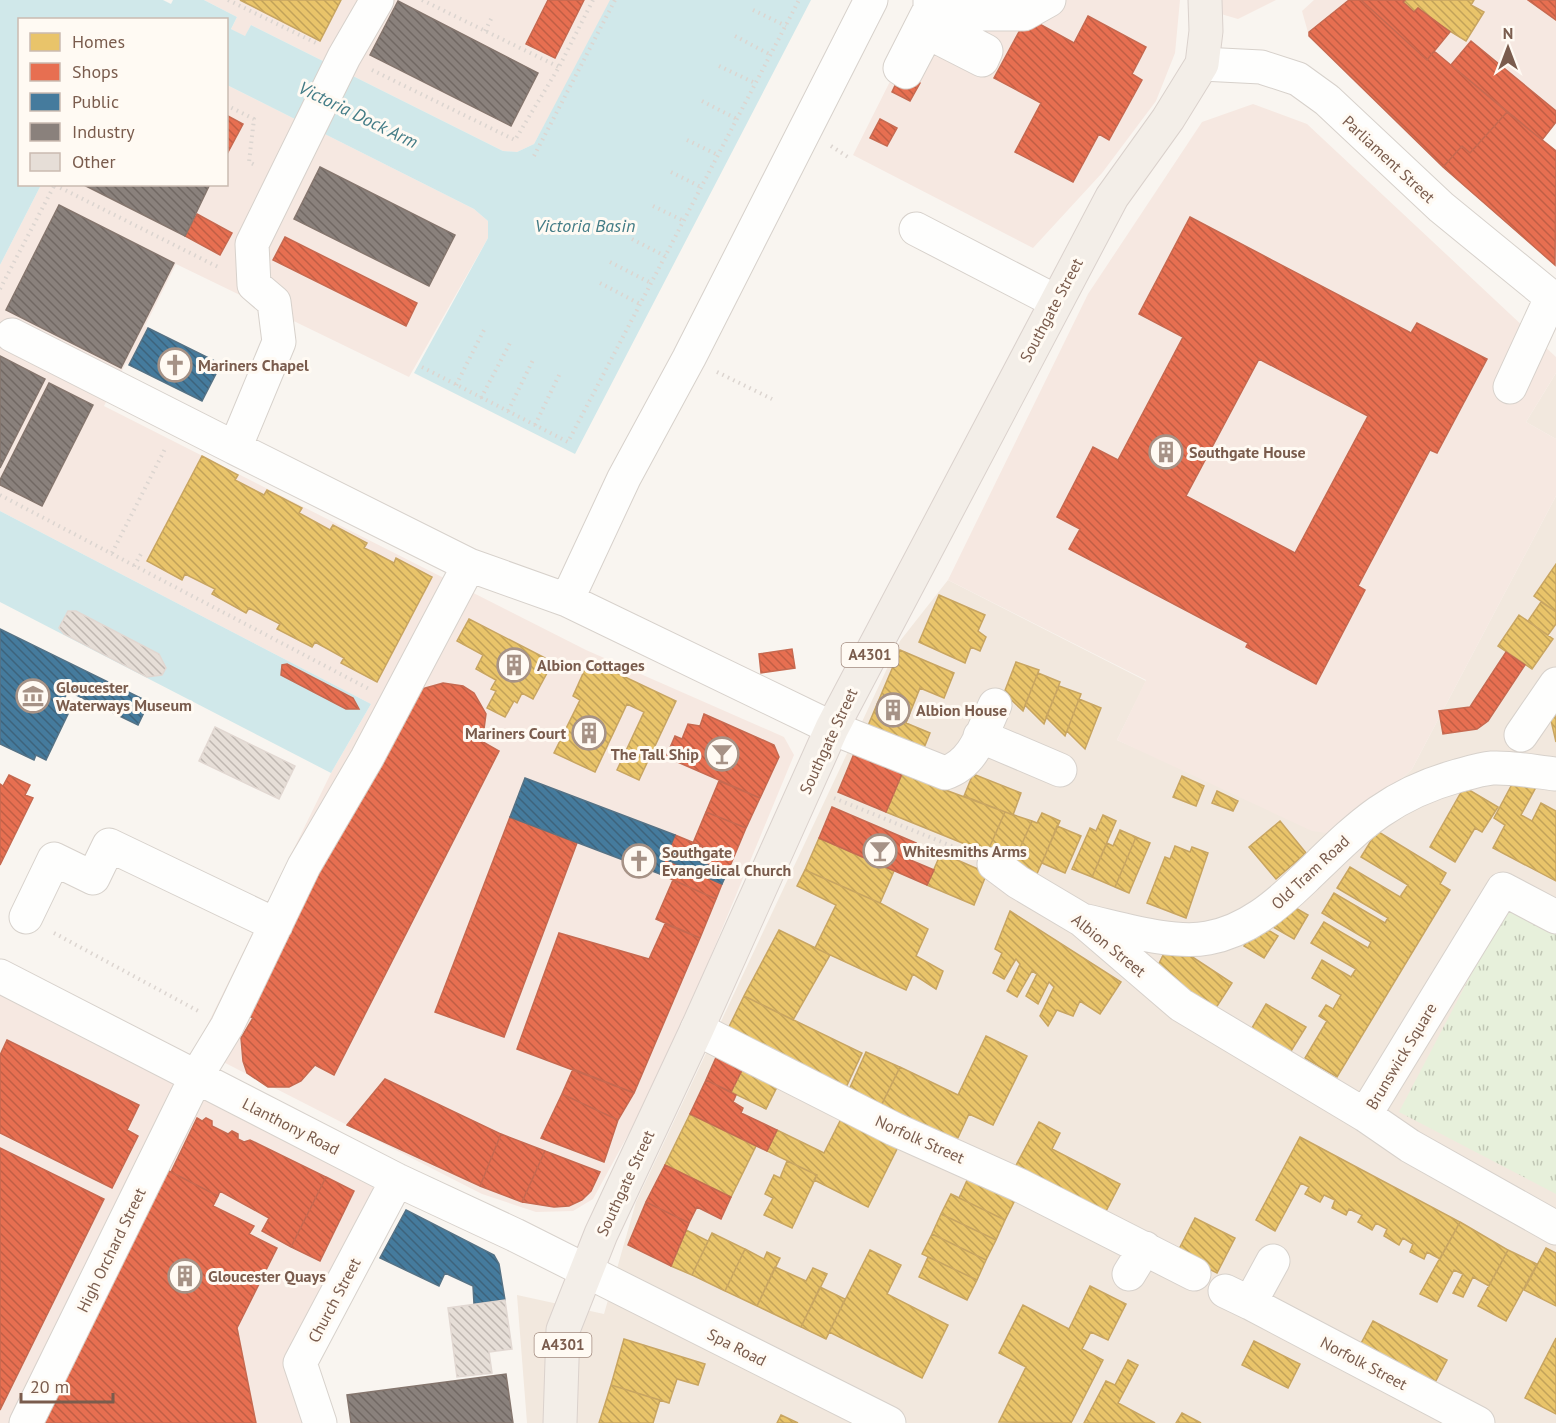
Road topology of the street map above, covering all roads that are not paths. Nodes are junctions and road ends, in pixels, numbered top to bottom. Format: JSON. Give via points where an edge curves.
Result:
{"nodes":[{"id":1,"x":377,"y":0,"type":"edge"},
{"id":2,"x":871,"y":0,"type":"edge"},
{"id":3,"x":930,"y":0,"type":"edge"},
{"id":4,"x":1049,"y":0,"type":"edge"},
{"id":5,"x":1205,"y":0,"type":"edge"},
{"id":6,"x":1202,"y":64,"type":"junction"},
{"id":7,"x":916,"y":230,"type":"dead end"},
{"id":8,"x":1553,"y":300,"type":"edge"},
{"id":9,"x":1055,"y":301,"type":"junction"},
{"id":10,"x":12,"y":334,"type":"dead end"},
{"id":11,"x":1510,"y":387,"type":"dead end"},
{"id":12,"x":236,"y":448,"type":"junction"},
{"id":13,"x":469,"y":565,"type":"junction"},
{"id":14,"x":567,"y":600,"type":"junction"},
{"id":15,"x":1556,"y":684,"type":"edge"},
{"id":16,"x":995,"y":705,"type":"dead end"},
{"id":17,"x":832,"y":728,"type":"junction"},
{"id":18,"x":1521,"y":735,"type":"dead end"},
{"id":19,"x":980,"y":736,"type":"junction"},
{"id":20,"x":1060,"y":770,"type":"dead end"},
{"id":21,"x":1556,"y":774,"type":"edge"},
{"id":22,"x":994,"y":864,"type":"road end"},
{"id":23,"x":26,"y":917,"type":"road end"},
{"id":24,"x":1556,"y":917,"type":"edge"},
{"id":25,"x":1082,"y":921,"type":"junction"},
{"id":26,"x":276,"y":925,"type":"junction"},
{"id":27,"x":0,"y":976,"type":"edge"},
{"id":28,"x":697,"y":1029,"type":"junction"},
{"id":29,"x":196,"y":1077,"type":"junction"},
{"id":30,"x":1365,"y":1115,"type":"junction"},
{"id":31,"x":397,"y":1180,"type":"junction"},
{"id":32,"x":1556,"y":1228,"type":"edge"},
{"id":33,"x":1273,"y":1261,"type":"dead end"},
{"id":34,"x":585,"y":1271,"type":"junction"},
{"id":35,"x":1194,"y":1274,"type":"dead end"},
{"id":36,"x":26,"y":1423,"type":"edge"},
{"id":37,"x":320,"y":1423,"type":"edge"},
{"id":38,"x":560,"y":1423,"type":"edge"},
{"id":39,"x":889,"y":1423,"type":"edge"},
{"id":40,"x":1478,"y":1423,"type":"edge"}],
"edges":[{"from":1,"to":12,"type":"street","via":[[252,244],[254,285],[274,302],[279,342]]},
{"from":2,"to":14,"type":"street","via":[[624,478]]},
{"from":3,"to":4,"type":"street","via":[[930,9],[900,68],[906,72],[927,32],[982,60],[987,51],[934,24],[940,13],[1024,14]]},
{"from":5,"to":6,"type":"main road","number":"A4301"},
{"from":6,"to":8,"type":"street","name":"Parliament Street","via":[[1261,68],[1298,79],[1327,100],[1441,207]]},
{"from":6,"to":9,"type":"main road","name":"Southgate Street","number":"A4301","via":[[1112,197]]},
{"from":7,"to":9,"type":"street"},
{"from":8,"to":11,"type":"street"},
{"from":9,"to":17,"type":"main road","name":"Southgate Street","number":"A4301"},
{"from":10,"to":12,"type":"street"},
{"from":12,"to":13,"type":"street"},
{"from":13,"to":14,"type":"street"},
{"from":13,"to":26,"type":"street","name":"High Orchard Street","via":[[304,866]]},
{"from":14,"to":17,"type":"street"},
{"from":15,"to":18,"type":"street"},
{"from":16,"to":19,"type":"street"},
{"from":17,"to":19,"type":"street","via":[[945,773],[970,758]]},
{"from":17,"to":28,"type":"main road","name":"Southgate Street","number":"A4301"},
{"from":19,"to":20,"type":"street"},
{"from":21,"to":25,"type":"street","name":"Old Tram Road","via":[[1492,768],[1428,784],[1390,802],[1272,910],[1234,930],[1208,938],[1182,939]]},
{"from":22,"to":25,"type":"street","name":"Albion Street"},
{"from":23,"to":26,"type":"street","via":[[54,859],[93,878],[110,845]]},
{"from":24,"to":30,"type":"street","name":"Brunswick Square","via":[[1503,889]]},
{"from":25,"to":30,"type":"street","name":"Albion Street","via":[[1181,1005]]},
{"from":26,"to":29,"type":"street","name":"High Orchard Street","via":[[227,1026]]},
{"from":27,"to":29,"type":"street","name":"Llanthony Road"},
{"from":28,"to":34,"type":"main road","name":"Southgate Street","number":"A4301"},
{"from":28,"to":35,"type":"street","name":"Norfolk Street","via":[[894,1129],[983,1167],[1137,1261]]},
{"from":29,"to":31,"type":"street","name":"Llanthony Road"},
{"from":29,"to":36,"type":"street","name":"High Orchard Street"},
{"from":30,"to":32,"type":"street","name":"Brunswick Square","via":[[1410,1146]]},
{"from":31,"to":34,"type":"street","name":"Llanthony Road"},
{"from":31,"to":37,"type":"street","name":"Church Street","via":[[300,1363]]},
{"from":33,"to":40,"type":"street","name":"Norfolk Street","via":[[1238,1297]]},
{"from":34,"to":38,"type":"main road","name":"Southgate Street","number":"A4301","via":[[563,1330]]},
{"from":34,"to":39,"type":"street","name":"Spa Road"}]}
